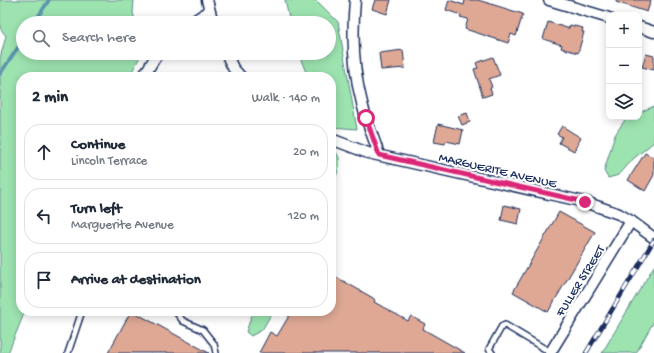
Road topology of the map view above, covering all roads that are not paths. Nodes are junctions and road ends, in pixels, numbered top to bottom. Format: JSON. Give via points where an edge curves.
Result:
{"nodes":[{"id":1,"x":207,"y":0,"type":"edge"},
{"id":2,"x":356,"y":0,"type":"edge"},
{"id":3,"x":549,"y":0,"type":"edge"},
{"id":4,"x":209,"y":11,"type":"junction"},
{"id":5,"x":202,"y":16,"type":"edge"},
{"id":6,"x":211,"y":16,"type":"edge"},
{"id":7,"x":606,"y":17,"type":"edge"},
{"id":8,"x":642,"y":28,"type":"edge"},
{"id":9,"x":654,"y":32,"type":"edge"},
{"id":10,"x":154,"y":60,"type":"edge"},
{"id":11,"x":229,"y":60,"type":"edge"},
{"id":12,"x":146,"y":72,"type":"edge"},
{"id":13,"x":237,"y":72,"type":"edge"},
{"id":14,"x":336,"y":141,"type":"edge"},
{"id":15,"x":379,"y":155,"type":"junction"},
{"id":16,"x":631,"y":221,"type":"junction"},
{"id":17,"x":654,"y":238,"type":"edge"},
{"id":18,"x":80,"y":316,"type":"edge"},
{"id":19,"x":179,"y":316,"type":"edge"},
{"id":20,"x":550,"y":352,"type":"edge"},
{"id":21,"x":68,"y":353,"type":"edge"},
{"id":22,"x":216,"y":353,"type":"edge"},
{"id":23,"x":492,"y":353,"type":"edge"}],
"edges":[{"from":1,"to":4,"type":"street"},
{"from":2,"to":15,"type":"street","via":[[354,45],[358,88]]},
{"from":3,"to":7,"type":"street"},
{"from":4,"to":5,"type":"street"},
{"from":4,"to":6,"type":"street"},
{"from":8,"to":9,"type":"street"},
{"from":10,"to":12,"type":"street"},
{"from":11,"to":13,"type":"street"},
{"from":14,"to":15,"type":"street","name":"MARGUERITE AVENUE"},
{"from":15,"to":16,"type":"street","name":"MARGUERITE AVENUE","via":[[585,202]]},
{"from":16,"to":17,"type":"street","name":"MARGUERITE AVENUE"},
{"from":16,"to":20,"type":"street","name":"FULLER STREET"},
{"from":18,"to":21,"type":"lane"},
{"from":19,"to":22,"type":"lane","via":[[183,321],[203,330],[214,344]]},
{"from":20,"to":23,"type":"lane","via":[[505,325],[489,349]]}]}
